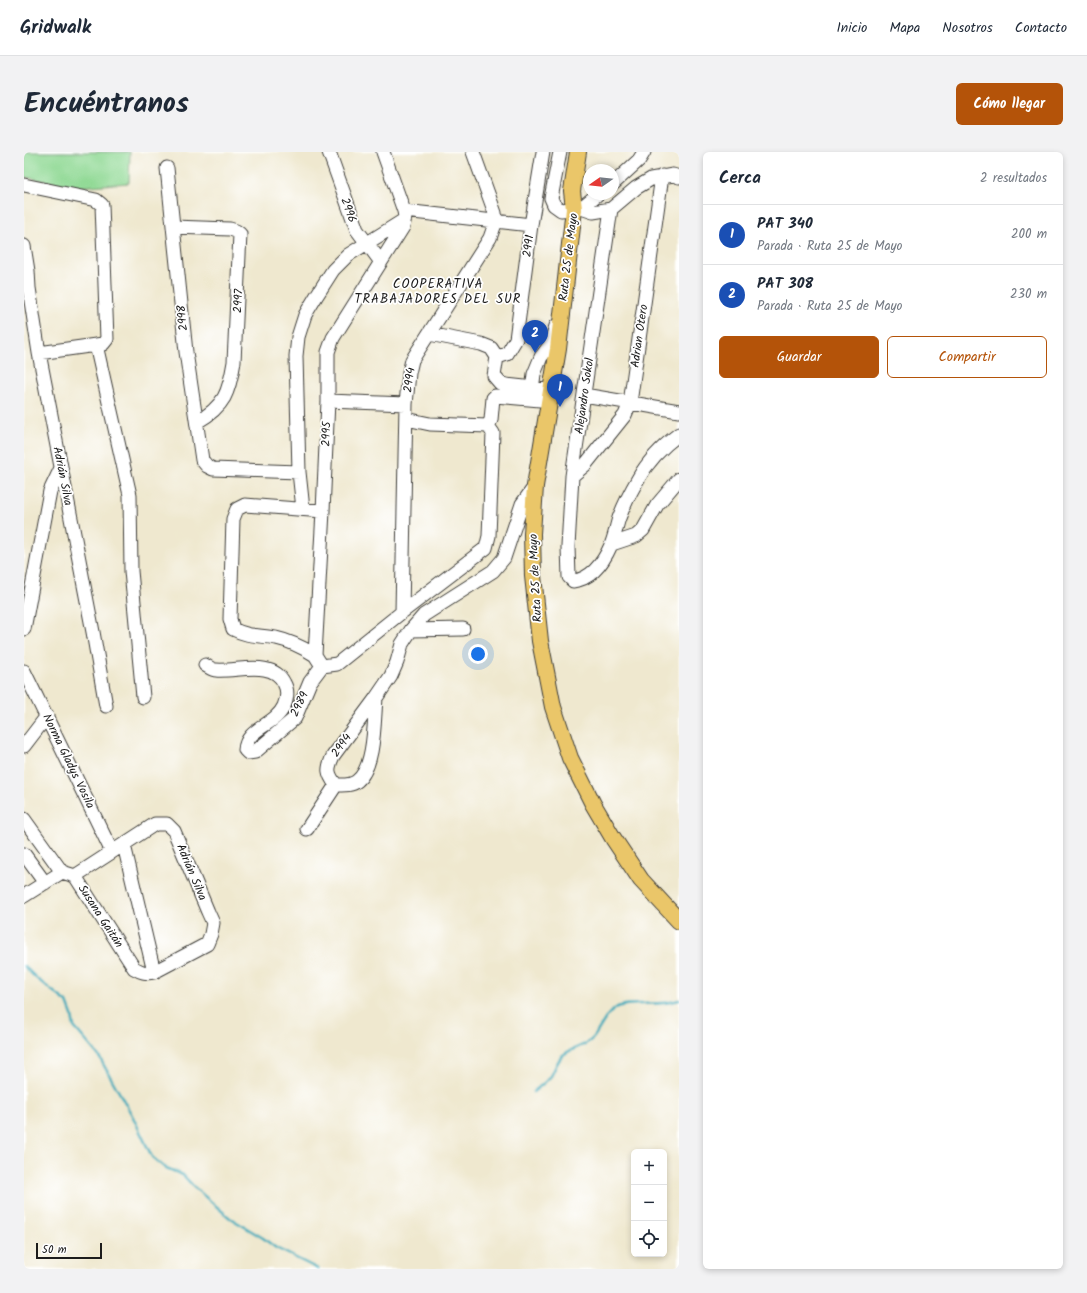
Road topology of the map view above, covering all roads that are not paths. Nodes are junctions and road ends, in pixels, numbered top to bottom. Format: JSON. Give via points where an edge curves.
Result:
{"nodes":[{"id":1,"x":329,"y":152,"type":"edge"},
{"id":2,"x":383,"y":152,"type":"edge"},
{"id":3,"x":473,"y":152,"type":"edge"},
{"id":4,"x":543,"y":152,"type":"edge"},
{"id":5,"x":560,"y":152,"type":"edge"},
{"id":6,"x":578,"y":152,"type":"edge"},
{"id":7,"x":588,"y":152,"type":"edge"},
{"id":8,"x":644,"y":152,"type":"edge"},
{"id":9,"x":167,"y":168,"type":"dead end"},
{"id":10,"x":662,"y":176,"type":"junction"},
{"id":11,"x":679,"y":177,"type":"edge"},
{"id":12,"x":619,"y":178,"type":"edge"},
{"id":13,"x":24,"y":185,"type":"edge"},
{"id":14,"x":590,"y":200,"type":"edge"},
{"id":15,"x":578,"y":209,"type":"junction"},
{"id":16,"x":610,"y":210,"type":"junction"},
{"id":17,"x":404,"y":216,"type":"junction"},
{"id":18,"x":496,"y":221,"type":"junction"},
{"id":19,"x":531,"y":226,"type":"junction"},
{"id":20,"x":173,"y":227,"type":"junction"},
{"id":21,"x":366,"y":243,"type":"junction"},
{"id":22,"x":24,"y":246,"type":"edge"},
{"id":23,"x":381,"y":262,"type":"junction"},
{"id":24,"x":29,"y":288,"type":"junction"},
{"id":25,"x":562,"y":308,"type":"junction"},
{"id":26,"x":24,"y":314,"type":"edge"},
{"id":27,"x":429,"y":334,"type":"junction"},
{"id":28,"x":96,"y":345,"type":"junction"},
{"id":29,"x":39,"y":353,"type":"junction"},
{"id":30,"x":497,"y":357,"type":"junction"},
{"id":31,"x":531,"y":393,"type":"junction"},
{"id":32,"x":584,"y":395,"type":"junction"},
{"id":33,"x":551,"y":396,"type":"junction"},
{"id":34,"x":328,"y":401,"type":"junction"},
{"id":35,"x":630,"y":403,"type":"junction"},
{"id":36,"x":406,"y":404,"type":"junction"},
{"id":37,"x":679,"y":411,"type":"edge"},
{"id":38,"x":406,"y":419,"type":"junction"},
{"id":39,"x":197,"y":422,"type":"junction"},
{"id":40,"x":488,"y":426,"type":"junction"},
{"id":41,"x":679,"y":434,"type":"edge"},
{"id":42,"x":61,"y":468,"type":"junction"},
{"id":43,"x":298,"y":472,"type":"junction"},
{"id":44,"x":572,"y":476,"type":"junction"},
{"id":45,"x":679,"y":479,"type":"edge"},
{"id":46,"x":535,"y":486,"type":"junction"},
{"id":47,"x":303,"y":509,"type":"junction"},
{"id":48,"x":323,"y":511,"type":"junction"},
{"id":49,"x":612,"y":544,"type":"junction"},
{"id":50,"x":402,"y":612,"type":"junction"},
{"id":51,"x":463,"y":628,"type":"dead end"},
{"id":52,"x":24,"y":629,"type":"edge"},
{"id":53,"x":409,"y":632,"type":"junction"},
{"id":54,"x":318,"y":660,"type":"junction"},
{"id":55,"x":205,"y":665,"type":"dead end"},
{"id":56,"x":24,"y":671,"type":"edge"},
{"id":57,"x":143,"y":697,"type":"dead end"},
{"id":58,"x":376,"y":698,"type":"junction"},
{"id":59,"x":285,"y":702,"type":"junction"},
{"id":60,"x":301,"y":704,"type":"junction"},
{"id":61,"x":106,"y":706,"type":"dead end"},
{"id":62,"x":47,"y":716,"type":"junction"},
{"id":63,"x":24,"y":746,"type":"edge"},
{"id":64,"x":336,"y":785,"type":"junction"},
{"id":65,"x":24,"y":819,"type":"edge"},
{"id":66,"x":307,"y":829,"type":"dead end"},
{"id":67,"x":124,"y":845,"type":"junction"},
{"id":68,"x":112,"y":852,"type":"junction"},
{"id":69,"x":24,"y":854,"type":"edge"},
{"id":70,"x":62,"y":872,"type":"junction"},
{"id":71,"x":75,"y":876,"type":"junction"},
{"id":72,"x":45,"y":883,"type":"junction"},
{"id":73,"x":24,"y":896,"type":"edge"},
{"id":74,"x":679,"y":921,"type":"edge"},
{"id":75,"x":151,"y":973,"type":"junction"}],
"edges":[{"from":1,"to":21,"type":"street","name":"2996","via":[[357,230]]},
{"from":2,"to":17,"type":"street"},
{"from":3,"to":18,"type":"street"},
{"from":4,"to":19,"type":"street","name":"2991"},
{"from":5,"to":15,"type":"street","via":[[551,198],[554,205],[561,210]]},
{"from":6,"to":15,"type":"main road","name":"Ruta 25 de Mayo","via":[[572,191]]},
{"from":7,"to":15,"type":"main road"},
{"from":8,"to":12,"type":"street"},
{"from":9,"to":20,"type":"street","name":"2998"},
{"from":10,"to":11,"type":"street"},
{"from":10,"to":16,"type":"street","via":[[636,188]]},
{"from":10,"to":35,"type":"street","name":"Adrian Otero"},
{"from":13,"to":28,"type":"street","via":[[96,200],[102,205],[107,339],[103,344]]},
{"from":14,"to":15,"type":"street"},
{"from":15,"to":16,"type":"street","via":[[594,212]]},
{"from":15,"to":25,"type":"main road","name":"Ruta 25 de Mayo"},
{"from":16,"to":32,"type":"street","name":"Alejandro Sokol"},
{"from":17,"to":18,"type":"street"},
{"from":17,"to":21,"type":"street"},
{"from":17,"to":23,"type":"street","name":"2995","via":[[403,228]]},
{"from":18,"to":19,"type":"street"},
{"from":18,"to":27,"type":"street","name":"2994","via":[[490,238]]},
{"from":19,"to":30,"type":"street","name":"2991","via":[[516,339],[507,354]]},
{"from":20,"to":39,"type":"street","name":"2998","via":[[186,352]]},
{"from":20,"to":39,"type":"street","name":"2997","via":[[230,229],[240,234],[232,377],[221,403]]},
{"from":21,"to":23,"type":"street","name":"2996"},
{"from":21,"to":43,"type":"street","via":[[348,255],[333,270],[305,315],[298,337]]},
{"from":22,"to":24,"type":"street","name":"Adrián Silva"},
{"from":23,"to":34,"type":"street","name":"2995","via":[[333,338],[328,352]]},
{"from":24,"to":26,"type":"street"},
{"from":24,"to":29,"type":"street","name":"Adrián Silva"},
{"from":25,"to":31,"type":"street","via":[[550,345],[537,366]]},
{"from":25,"to":33,"type":"main road","name":"Ruta 25 de Mayo"},
{"from":27,"to":30,"type":"street","via":[[481,344],[491,348]]},
{"from":27,"to":36,"type":"street","name":"2994","via":[[412,360]]},
{"from":28,"to":29,"type":"street"},
{"from":28,"to":57,"type":"street","via":[[130,495],[131,571]]},
{"from":29,"to":42,"type":"street","name":"Adrián Silva"},
{"from":30,"to":31,"type":"street","via":[[494,376],[496,380]]},
{"from":31,"to":33,"type":"street"},
{"from":31,"to":40,"type":"street","via":[[493,398]]},
{"from":32,"to":35,"type":"street"},
{"from":32,"to":44,"type":"street","name":"Alejandro Sokol"},
{"from":33,"to":46,"type":"main road","name":"Ruta 25 de Mayo"},
{"from":34,"to":36,"type":"street"},
{"from":34,"to":48,"type":"street","name":"2995"},
{"from":35,"to":37,"type":"street"},
{"from":35,"to":44,"type":"street","name":"Adrian Otero","via":[[625,414],[585,465]]},
{"from":36,"to":38,"type":"street","name":"2994"},
{"from":38,"to":40,"type":"street","via":[[430,424]]},
{"from":38,"to":50,"type":"street","name":"2994"},
{"from":39,"to":43,"type":"street","name":"2998","via":[[202,460],[206,466],[213,469]]},
{"from":40,"to":50,"type":"street","via":[[493,433],[489,536],[486,548]]},
{"from":41,"to":49,"type":"street","via":[[649,462],[638,479],[619,517]]},
{"from":42,"to":52,"type":"street","via":[[50,491]]},
{"from":42,"to":61,"type":"street","name":"Adrián Silva"},
{"from":43,"to":47,"type":"street"},
{"from":44,"to":49,"type":"street","name":"Alejandro Sokol","via":[[568,577],[573,581],[581,580],[594,571]]},
{"from":45,"to":49,"type":"street","via":[[657,505],[643,530],[636,536]]},
{"from":46,"to":53,"type":"street","via":[[522,504],[504,558],[493,571],[424,615]]},
{"from":46,"to":74,"type":"main road","name":"Ruta 25 de Mayo","via":[[532,562],[540,641],[553,706],[570,758],[593,804],[641,880]]},
{"from":47,"to":48,"type":"street"},
{"from":47,"to":54,"type":"street","via":[[245,505],[237,509],[233,519],[230,619],[233,629],[242,634],[290,642]]},
{"from":48,"to":54,"type":"street","name":"2995"},
{"from":50,"to":54,"type":"street","via":[[337,664]]},
{"from":51,"to":53,"type":"street"},
{"from":53,"to":58,"type":"street","name":"2994","via":[[391,676]]},
{"from":54,"to":60,"type":"street","name":"2989"},
{"from":55,"to":59,"type":"street","name":"2989","via":[[214,670],[260,668],[275,673],[287,690]]},
{"from":56,"to":62,"type":"street","name":"Norma Gladys Vosila"},
{"from":58,"to":64,"type":"street","name":"2994","via":[[328,766],[329,776]]},
{"from":58,"to":64,"type":"street","name":"2994","via":[[370,758],[366,770],[356,782]]},
{"from":59,"to":60,"type":"street","via":[[294,707]]},
{"from":59,"to":60,"type":"street","name":"2989","via":[[281,712],[270,723],[253,733],[245,743],[245,750],[248,753],[255,752],[295,718]]},
{"from":62,"to":63,"type":"street"},
{"from":62,"to":68,"type":"street","name":"Norma Gladys Vosila"},
{"from":64,"to":66,"type":"street"},
{"from":65,"to":70,"type":"street"},
{"from":67,"to":68,"type":"street"},
{"from":67,"to":75,"type":"street"},
{"from":67,"to":75,"type":"street","name":"Adrián Silva","via":[[161,824],[174,831],[212,923],[212,934],[207,944]]},
{"from":68,"to":71,"type":"street"},
{"from":69,"to":72,"type":"street"},
{"from":70,"to":71,"type":"street","name":"Susana Gaitán"},
{"from":70,"to":72,"type":"street"},
{"from":71,"to":75,"type":"street","name":"Susana Gaitán","via":[[134,968]]},
{"from":72,"to":73,"type":"street"}]}
